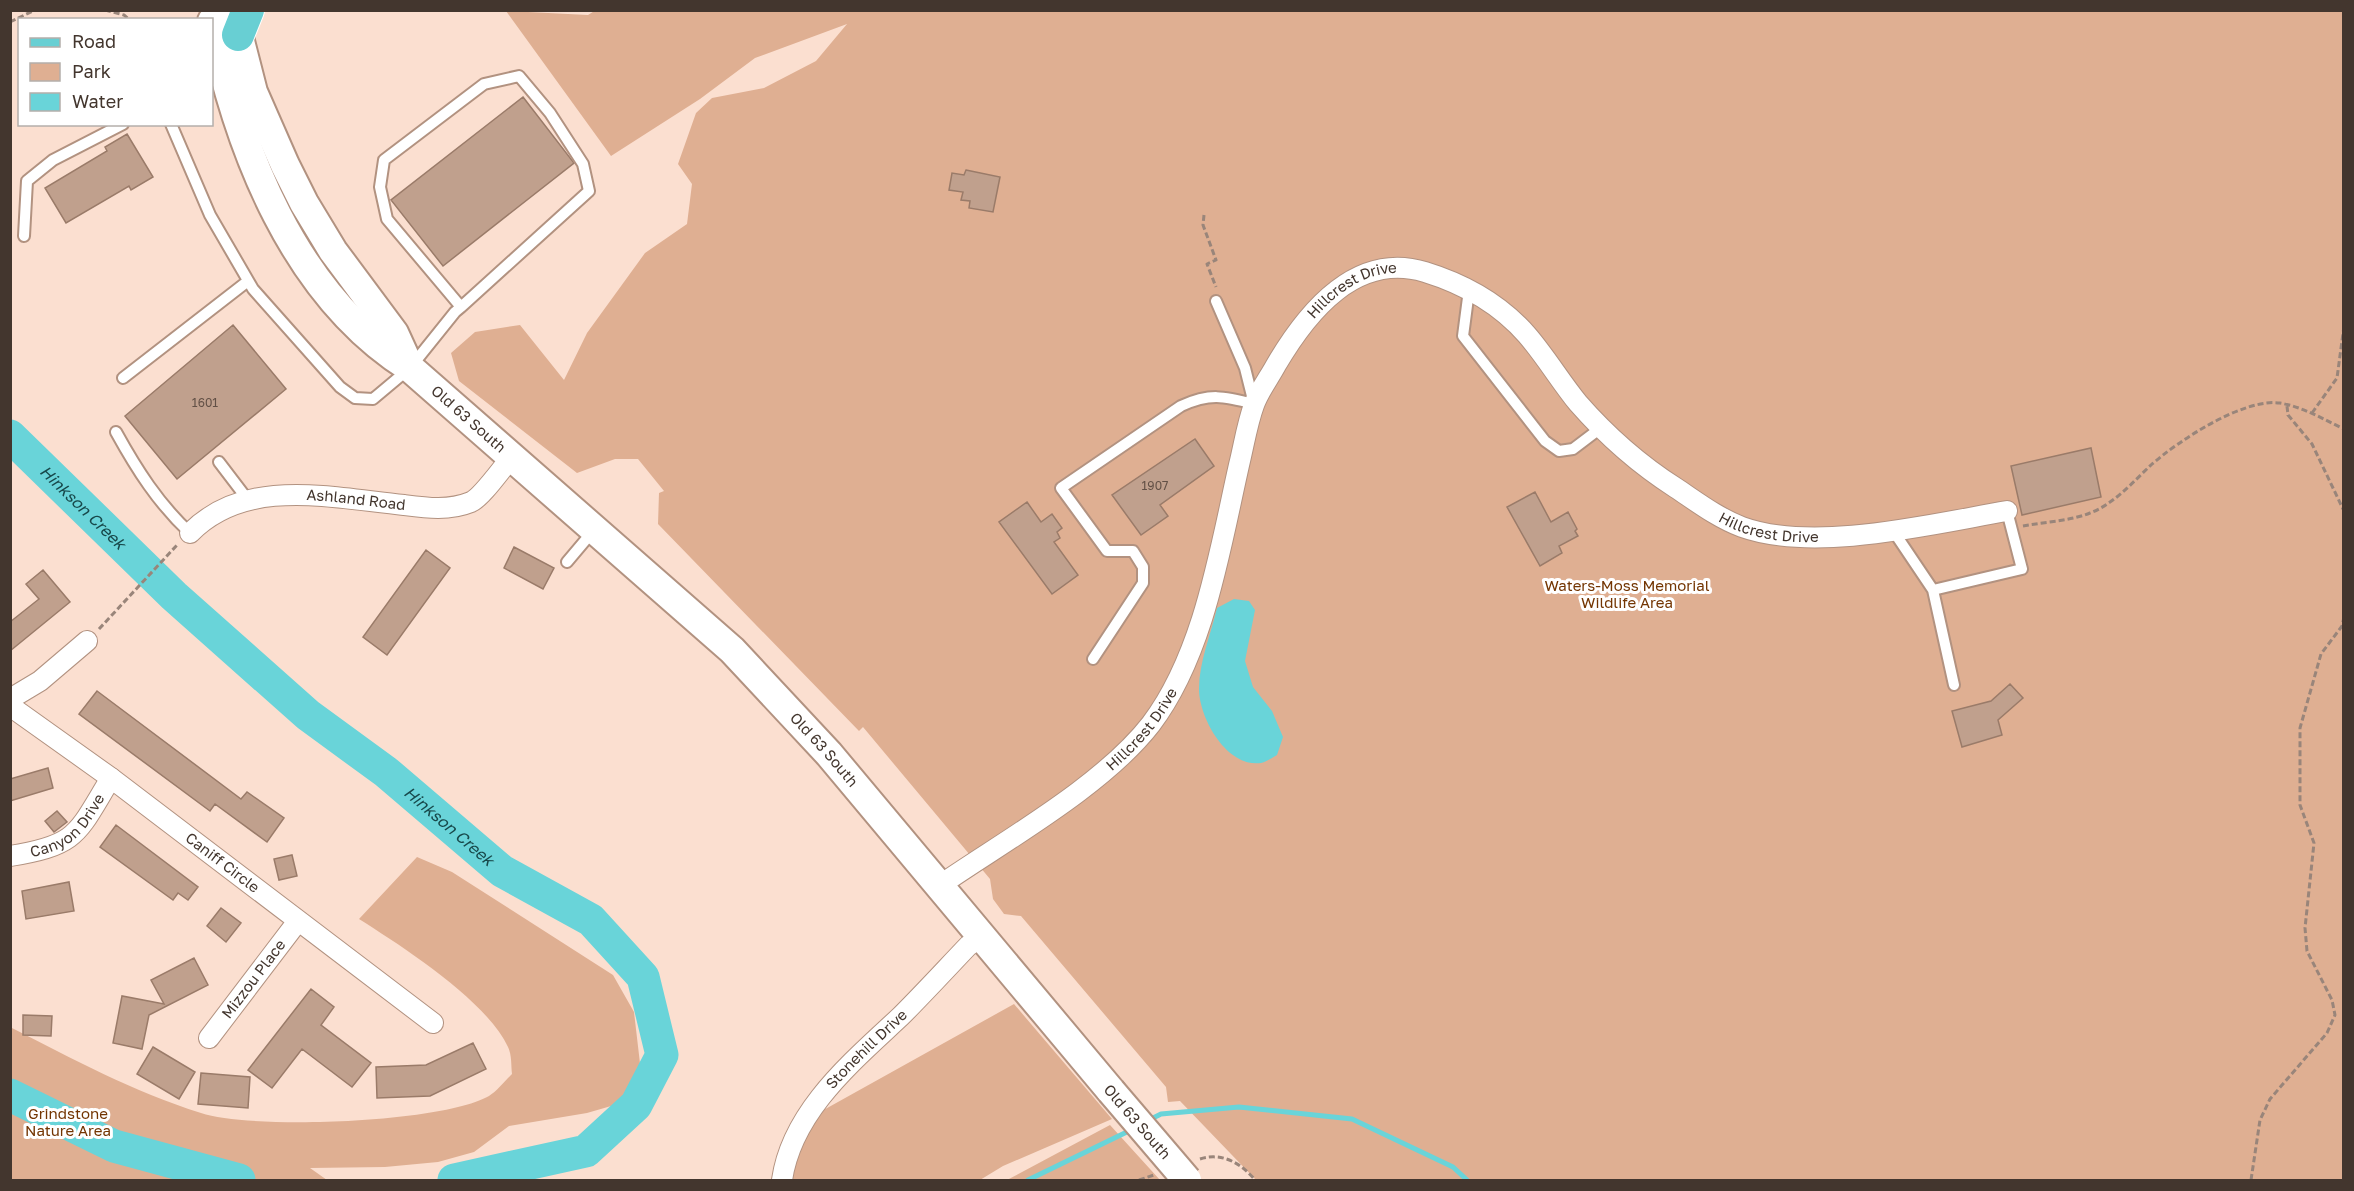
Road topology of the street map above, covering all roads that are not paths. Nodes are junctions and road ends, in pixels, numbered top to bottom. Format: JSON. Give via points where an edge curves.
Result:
{"nodes":[{"id":1,"x":209,"y":10,"type":"edge"},
{"id":2,"x":228,"y":19,"type":"edge"},
{"id":3,"x":119,"y":126,"type":"edge"},
{"id":4,"x":172,"y":126,"type":"edge"},
{"id":5,"x":24,"y":236,"type":"dead end"},
{"id":6,"x":248,"y":281,"type":"junction"},
{"id":7,"x":1469,"y":290,"type":"junction"},
{"id":8,"x":1216,"y":301,"type":"road end"},
{"id":9,"x":461,"y":307,"type":"junction"},
{"id":10,"x":410,"y":368,"type":"junction"},
{"id":11,"x":123,"y":378,"type":"dead end"},
{"id":12,"x":1254,"y":404,"type":"junction"},
{"id":13,"x":1602,"y":427,"type":"junction"},
{"id":14,"x":116,"y":432,"type":"dead end"},
{"id":15,"x":511,"y":458,"type":"junction"},
{"id":16,"x":219,"y":462,"type":"dead end"},
{"id":17,"x":248,"y":500,"type":"junction"},
{"id":18,"x":2009,"y":520,"type":"joint"},
{"id":19,"x":595,"y":529,"type":"junction"},
{"id":20,"x":1894,"y":532,"type":"junction"},
{"id":21,"x":190,"y":533,"type":"joint"},
{"id":22,"x":567,"y":562,"type":"dead end"},
{"id":23,"x":1933,"y":590,"type":"junction"},
{"id":24,"x":87,"y":641,"type":"dead end"},
{"id":25,"x":1093,"y":659,"type":"dead end"},
{"id":26,"x":1954,"y":685,"type":"dead end"},
{"id":27,"x":10,"y":699,"type":"edge"},
{"id":28,"x":10,"y":706,"type":"edge"},
{"id":29,"x":111,"y":778,"type":"junction"},
{"id":30,"x":10,"y":856,"type":"edge"},
{"id":31,"x":939,"y":886,"type":"junction"},
{"id":32,"x":298,"y":921,"type":"junction"},
{"id":33,"x":982,"y":936,"type":"junction"},
{"id":34,"x":433,"y":1023,"type":"dead end"},
{"id":35,"x":210,"y":1038,"type":"dead end"},
{"id":36,"x":782,"y":1180,"type":"edge"},
{"id":37,"x":1188,"y":1180,"type":"edge"}],
"edges":[{"from":1,"to":2,"type":"main road","name":"Old 63 South"},
{"from":2,"to":10,"type":"main road","name":"Old 63 South","via":[[253,92],[304,203],[333,251],[394,333]]},
{"from":3,"to":5,"type":"lane","via":[[53,159],[27,181]]},
{"from":4,"to":6,"type":"lane","via":[[210,215]]},
{"from":6,"to":10,"type":"lane","via":[[340,387],[355,398],[373,399]]},
{"from":6,"to":11,"type":"lane"},
{"from":7,"to":12,"type":"street","name":"Hillcrest Drive","via":[[1409,267],[1378,269],[1351,279],[1305,320]]},
{"from":7,"to":13,"type":"street","name":"Hillcrest Drive","via":[[1516,322],[1579,404]]},
{"from":7,"to":13,"type":"lane","via":[[1463,336],[1545,441],[1559,451],[1573,449]]},
{"from":8,"to":12,"type":"lane","via":[[1245,368]]},
{"from":9,"to":9,"type":"lane","via":[[590,191],[583,164],[550,113],[519,76],[484,84],[384,160],[381,187],[387,219]]},
{"from":9,"to":10,"type":"lane"},
{"from":10,"to":15,"type":"main road","name":"Old 63 South"},
{"from":12,"to":25,"type":"lane","via":[[1223,396],[1191,401],[1061,488],[1107,551],[1133,550],[1143,567],[1143,583]]},
{"from":12,"to":31,"type":"street","name":"Hillcrest Drive","via":[[1208,595],[1184,668],[1151,723],[1114,763],[1079,790]]},
{"from":13,"to":20,"type":"street","name":"Hillcrest Drive","via":[[1661,479],[1743,527],[1788,536]]},
{"from":14,"to":21,"type":"lane","via":[[144,482]]},
{"from":15,"to":17,"type":"street","name":"Ashland Road","via":[[474,501],[442,509],[291,494]]},
{"from":15,"to":19,"type":"main road","name":"Old 63 South"},
{"from":16,"to":17,"type":"lane"},
{"from":17,"to":21,"type":"street","name":"Ashland Road","via":[[228,506]]},
{"from":18,"to":20,"type":"street","name":"Hillcrest Drive"},
{"from":18,"to":23,"type":"lane","via":[[2022,568]]},
{"from":19,"to":22,"type":"lane"},
{"from":19,"to":31,"type":"main road","name":"Old 63 South","via":[[732,650],[829,754]]},
{"from":20,"to":23,"type":"lane"},
{"from":23,"to":26,"type":"lane"},
{"from":24,"to":27,"type":"street","via":[[40,681]]},
{"from":28,"to":29,"type":"street","name":"Caniff Circle"},
{"from":29,"to":30,"type":"street","name":"Canyon Drive","via":[[77,833],[40,851]]},
{"from":29,"to":32,"type":"street","name":"Caniff Circle"},
{"from":31,"to":33,"type":"main road","name":"Old 63 South"},
{"from":32,"to":34,"type":"street","name":"Caniff Circle"},
{"from":32,"to":35,"type":"street","name":"Mizzou Place"},
{"from":33,"to":36,"type":"street","name":"Stonehill Drive","via":[[848,1064],[790,1146]]},
{"from":33,"to":37,"type":"main road","name":"Old 63 South","bridge":true}]}
